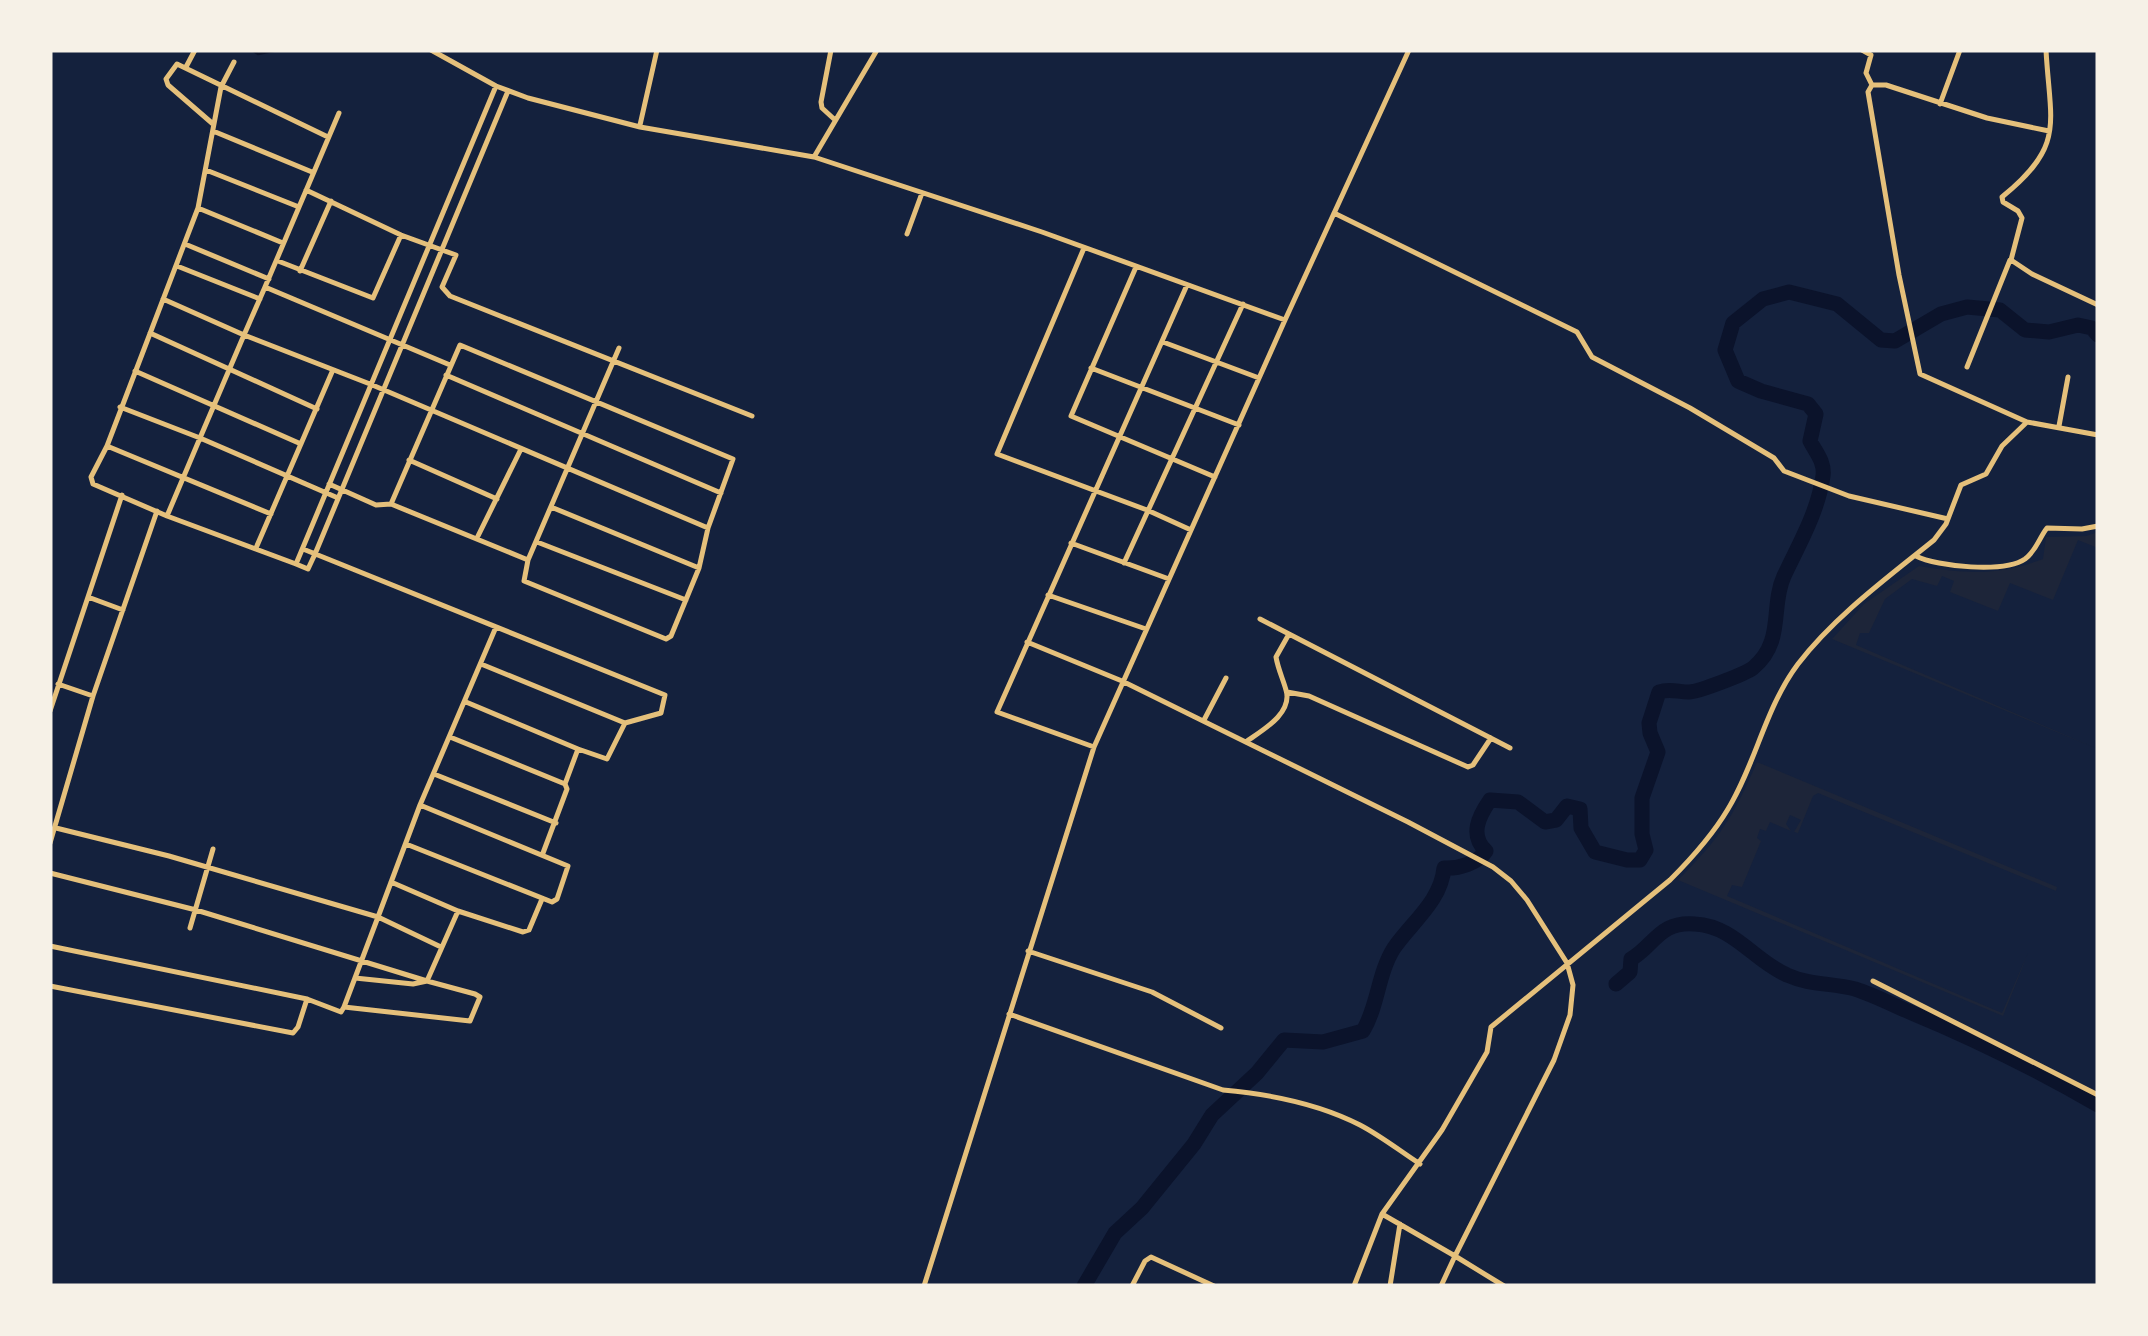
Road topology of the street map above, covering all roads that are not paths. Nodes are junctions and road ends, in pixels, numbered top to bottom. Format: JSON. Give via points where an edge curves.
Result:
{"nodes":[{"id":1,"x":195,"y":50,"type":"edge"},
{"id":2,"x":431,"y":50,"type":"edge"},
{"id":3,"x":657,"y":50,"type":"edge"},
{"id":4,"x":831,"y":50,"type":"edge"},
{"id":5,"x":877,"y":50,"type":"edge"},
{"id":6,"x":1409,"y":50,"type":"edge"},
{"id":7,"x":1862,"y":50,"type":"edge"},
{"id":8,"x":1960,"y":50,"type":"edge"},
{"id":9,"x":2046,"y":50,"type":"edge"},
{"id":10,"x":234,"y":62,"type":"dead end"},
{"id":11,"x":186,"y":67,"type":"junction"},
{"id":12,"x":1872,"y":85,"type":"junction"},
{"id":13,"x":496,"y":86,"type":"junction"},
{"id":14,"x":221,"y":87,"type":"junction"},
{"id":15,"x":508,"y":90,"type":"junction"},
{"id":16,"x":1940,"y":104,"type":"junction"},
{"id":17,"x":339,"y":112,"type":"dead end"},
{"id":18,"x":834,"y":119,"type":"junction"},
{"id":19,"x":640,"y":126,"type":"junction"},
{"id":20,"x":213,"y":128,"type":"junction"},
{"id":21,"x":2049,"y":131,"type":"junction"},
{"id":22,"x":328,"y":138,"type":"junction"},
{"id":23,"x":814,"y":158,"type":"junction"},
{"id":24,"x":206,"y":170,"type":"junction"},
{"id":25,"x":314,"y":172,"type":"junction"},
{"id":26,"x":306,"y":190,"type":"junction"},
{"id":27,"x":922,"y":192,"type":"junction"},
{"id":28,"x":331,"y":201,"type":"junction"},
{"id":29,"x":299,"y":207,"type":"junction"},
{"id":30,"x":198,"y":208,"type":"junction"},
{"id":31,"x":1334,"y":213,"type":"junction"},
{"id":32,"x":401,"y":234,"type":"junction"},
{"id":33,"x":907,"y":234,"type":"dead end"},
{"id":34,"x":185,"y":244,"type":"junction"},
{"id":35,"x":284,"y":244,"type":"junction"},
{"id":36,"x":430,"y":245,"type":"junction"},
{"id":37,"x":1084,"y":248,"type":"junction"},
{"id":38,"x":443,"y":250,"type":"junction"},
{"id":39,"x":2010,"y":258,"type":"junction"},
{"id":40,"x":276,"y":260,"type":"junction"},
{"id":41,"x":177,"y":266,"type":"junction"},
{"id":42,"x":1136,"y":267,"type":"junction"},
{"id":43,"x":300,"y":272,"type":"junction"},
{"id":44,"x":269,"y":279,"type":"junction"},
{"id":45,"x":1187,"y":285,"type":"junction"},
{"id":46,"x":265,"y":287,"type":"junction"},
{"id":47,"x":164,"y":299,"type":"junction"},
{"id":48,"x":260,"y":299,"type":"junction"},
{"id":49,"x":1243,"y":304,"type":"junction"},
{"id":50,"x":2098,"y":306,"type":"edge"},
{"id":51,"x":1284,"y":320,"type":"junction"},
{"id":52,"x":150,"y":334,"type":"junction"},
{"id":53,"x":244,"y":335,"type":"junction"},
{"id":54,"x":390,"y":338,"type":"junction"},
{"id":55,"x":1163,"y":342,"type":"junction"},
{"id":56,"x":403,"y":345,"type":"junction"},
{"id":57,"x":619,"y":348,"type":"dead end"},
{"id":58,"x":1217,"y":360,"type":"junction"},
{"id":59,"x":612,"y":361,"type":"junction"},
{"id":60,"x":450,"y":364,"type":"junction"},
{"id":61,"x":1967,"y":367,"type":"dead end"},
{"id":62,"x":1090,"y":368,"type":"junction"},
{"id":63,"x":134,"y":370,"type":"junction"},
{"id":64,"x":230,"y":370,"type":"junction"},
{"id":65,"x":333,"y":371,"type":"junction"},
{"id":66,"x":446,"y":376,"type":"junction"},
{"id":67,"x":2068,"y":377,"type":"dead end"},
{"id":68,"x":1260,"y":378,"type":"junction"},
{"id":69,"x":370,"y":384,"type":"junction"},
{"id":70,"x":384,"y":390,"type":"junction"},
{"id":71,"x":1142,"y":390,"type":"junction"},
{"id":72,"x":596,"y":402,"type":"junction"},
{"id":73,"x":120,"y":407,"type":"junction"},
{"id":74,"x":214,"y":408,"type":"junction"},
{"id":75,"x":1193,"y":408,"type":"junction"},
{"id":76,"x":317,"y":409,"type":"junction"},
{"id":77,"x":430,"y":411,"type":"junction"},
{"id":78,"x":752,"y":416,"type":"dead end"},
{"id":79,"x":2027,"y":422,"type":"junction"},
{"id":80,"x":1238,"y":425,"type":"junction"},
{"id":81,"x":2059,"y":426,"type":"junction"},
{"id":82,"x":583,"y":434,"type":"junction"},
{"id":83,"x":2098,"y":435,"type":"edge"},
{"id":84,"x":200,"y":438,"type":"junction"},
{"id":85,"x":1119,"y":438,"type":"junction"},
{"id":86,"x":302,"y":444,"type":"junction"},
{"id":87,"x":107,"y":446,"type":"junction"},
{"id":88,"x":521,"y":449,"type":"junction"},
{"id":89,"x":1170,"y":458,"type":"junction"},
{"id":90,"x":409,"y":460,"type":"junction"},
{"id":91,"x":568,"y":469,"type":"junction"},
{"id":92,"x":288,"y":477,"type":"junction"},
{"id":93,"x":1215,"y":477,"type":"junction"},
{"id":94,"x":184,"y":478,"type":"junction"},
{"id":95,"x":330,"y":484,"type":"junction"},
{"id":96,"x":342,"y":489,"type":"junction"},
{"id":97,"x":1094,"y":490,"type":"junction"},
{"id":98,"x":721,"y":492,"type":"junction"},
{"id":99,"x":326,"y":493,"type":"junction"},
{"id":100,"x":122,"y":495,"type":"junction"},
{"id":101,"x":338,"y":498,"type":"junction"},
{"id":102,"x":497,"y":499,"type":"junction"},
{"id":103,"x":391,"y":504,"type":"junction"},
{"id":104,"x":551,"y":506,"type":"junction"},
{"id":105,"x":1147,"y":510,"type":"junction"},
{"id":106,"x":157,"y":511,"type":"junction"},
{"id":107,"x":271,"y":514,"type":"junction"},
{"id":108,"x":167,"y":516,"type":"junction"},
{"id":109,"x":1948,"y":519,"type":"junction"},
{"id":110,"x":2098,"y":526,"type":"edge"},
{"id":111,"x":708,"y":528,"type":"junction"},
{"id":112,"x":1191,"y":530,"type":"junction"},
{"id":113,"x":478,"y":537,"type":"junction"},
{"id":114,"x":537,"y":542,"type":"junction"},
{"id":115,"x":1071,"y":544,"type":"junction"},
{"id":116,"x":256,"y":548,"type":"junction"},
{"id":117,"x":302,"y":549,"type":"junction"},
{"id":118,"x":315,"y":554,"type":"junction"},
{"id":119,"x":1916,"y":556,"type":"junction"},
{"id":120,"x":528,"y":560,"type":"junction"},
{"id":121,"x":1124,"y":563,"type":"junction"},
{"id":122,"x":296,"y":564,"type":"junction"},
{"id":123,"x":699,"y":568,"type":"junction"},
{"id":124,"x":1169,"y":579,"type":"junction"},
{"id":125,"x":1048,"y":595,"type":"junction"},
{"id":126,"x":87,"y":597,"type":"junction"},
{"id":127,"x":686,"y":600,"type":"junction"},
{"id":128,"x":123,"y":610,"type":"junction"},
{"id":129,"x":1260,"y":619,"type":"dead end"},
{"id":130,"x":496,"y":627,"type":"junction"},
{"id":131,"x":1146,"y":629,"type":"junction"},
{"id":132,"x":1289,"y":634,"type":"junction"},
{"id":133,"x":1027,"y":642,"type":"junction"},
{"id":134,"x":480,"y":664,"type":"junction"},
{"id":135,"x":1226,"y":678,"type":"dead end"},
{"id":136,"x":1122,"y":680,"type":"junction"},
{"id":137,"x":58,"y":684,"type":"junction"},
{"id":138,"x":1287,"y":692,"type":"junction"},
{"id":139,"x":93,"y":696,"type":"junction"},
{"id":140,"x":465,"y":702,"type":"junction"},
{"id":141,"x":50,"y":710,"type":"edge"},
{"id":142,"x":1204,"y":720,"type":"junction"},
{"id":143,"x":626,"y":724,"type":"junction"},
{"id":144,"x":450,"y":737,"type":"junction"},
{"id":145,"x":1491,"y":738,"type":"junction"},
{"id":146,"x":1246,"y":741,"type":"junction"},
{"id":147,"x":1094,"y":748,"type":"junction"},
{"id":148,"x":1510,"y":748,"type":"dead end"},
{"id":149,"x":578,"y":749,"type":"junction"},
{"id":150,"x":434,"y":774,"type":"junction"},
{"id":151,"x":565,"y":784,"type":"junction"},
{"id":152,"x":420,"y":805,"type":"junction"},
{"id":153,"x":556,"y":823,"type":"junction"},
{"id":154,"x":56,"y":828,"type":"junction"},
{"id":155,"x":50,"y":843,"type":"edge"},
{"id":156,"x":406,"y":844,"type":"junction"},
{"id":157,"x":213,"y":848,"type":"dead end"},
{"id":158,"x":543,"y":853,"type":"junction"},
{"id":159,"x":208,"y":867,"type":"junction"},
{"id":160,"x":50,"y":873,"type":"edge"},
{"id":161,"x":391,"y":882,"type":"junction"},
{"id":162,"x":542,"y":898,"type":"junction"},
{"id":163,"x":196,"y":910,"type":"junction"},
{"id":164,"x":458,"y":910,"type":"junction"},
{"id":165,"x":378,"y":917,"type":"junction"},
{"id":166,"x":190,"y":928,"type":"dead end"},
{"id":167,"x":50,"y":946,"type":"edge"},
{"id":168,"x":441,"y":947,"type":"junction"},
{"id":169,"x":1028,"y":950,"type":"junction"},
{"id":170,"x":362,"y":960,"type":"junction"},
{"id":171,"x":1567,"y":962,"type":"junction"},
{"id":172,"x":355,"y":978,"type":"junction"},
{"id":173,"x":1872,"y":980,"type":"dead end"},
{"id":174,"x":427,"y":981,"type":"junction"},
{"id":175,"x":50,"y":986,"type":"edge"},
{"id":176,"x":307,"y":1000,"type":"junction"},
{"id":177,"x":344,"y":1007,"type":"junction"},
{"id":178,"x":1009,"y":1014,"type":"junction"},
{"id":179,"x":1221,"y":1028,"type":"dead end"},
{"id":180,"x":2098,"y":1096,"type":"edge"},
{"id":181,"x":1420,"y":1164,"type":"junction"},
{"id":182,"x":1382,"y":1214,"type":"junction"},
{"id":183,"x":1400,"y":1224,"type":"junction"},
{"id":184,"x":1456,"y":1256,"type":"junction"},
{"id":185,"x":924,"y":1286,"type":"edge"},
{"id":186,"x":1132,"y":1286,"type":"edge"},
{"id":187,"x":1214,"y":1286,"type":"edge"},
{"id":188,"x":1354,"y":1286,"type":"edge"},
{"id":189,"x":1390,"y":1286,"type":"edge"},
{"id":190,"x":1441,"y":1286,"type":"edge"},
{"id":191,"x":1504,"y":1286,"type":"edge"}],
"edges":[{"from":1,"to":11,"type":"street"},
{"from":2,"to":13,"type":"street"},
{"from":3,"to":19,"type":"street"},
{"from":4,"to":18,"type":"street","via":[[821,102]]},
{"from":5,"to":18,"type":"street"},
{"from":6,"to":31,"type":"street"},
{"from":7,"to":12,"type":"street","via":[[1871,55],[1866,73]]},
{"from":8,"to":16,"type":"street"},
{"from":9,"to":21,"type":"street"},
{"from":10,"to":14,"type":"street"},
{"from":11,"to":14,"type":"street"},
{"from":11,"to":20,"type":"street","via":[[175,66],[166,81]]},
{"from":12,"to":16,"type":"street"},
{"from":12,"to":79,"type":"street","via":[[1868,92],[1922,376]]},
{"from":13,"to":15,"type":"street"},
{"from":13,"to":36,"type":"street"},
{"from":14,"to":20,"type":"street"},
{"from":14,"to":22,"type":"street"},
{"from":15,"to":19,"type":"street"},
{"from":15,"to":38,"type":"street"},
{"from":16,"to":21,"type":"street"},
{"from":17,"to":22,"type":"street"},
{"from":18,"to":23,"type":"street"},
{"from":19,"to":23,"type":"street"},
{"from":20,"to":24,"type":"street"},
{"from":20,"to":25,"type":"street"},
{"from":21,"to":39,"type":"street","via":[[2042,158],[2003,195],[2002,202],[2022,218]]},
{"from":22,"to":25,"type":"street"},
{"from":23,"to":27,"type":"street"},
{"from":24,"to":29,"type":"street"},
{"from":24,"to":30,"type":"street"},
{"from":25,"to":26,"type":"street"},
{"from":26,"to":28,"type":"street"},
{"from":26,"to":29,"type":"street"},
{"from":27,"to":33,"type":"street"},
{"from":27,"to":37,"type":"street"},
{"from":28,"to":32,"type":"street"},
{"from":28,"to":43,"type":"street"},
{"from":29,"to":35,"type":"street"},
{"from":30,"to":34,"type":"street"},
{"from":30,"to":35,"type":"street"},
{"from":31,"to":51,"type":"street"},
{"from":31,"to":109,"type":"street","via":[[1577,332],[1592,356],[1774,458],[1784,471],[1823,488]]},
{"from":32,"to":36,"type":"street"},
{"from":32,"to":43,"type":"street","via":[[373,298]]},
{"from":34,"to":41,"type":"street"},
{"from":34,"to":44,"type":"street"},
{"from":35,"to":40,"type":"street"},
{"from":36,"to":38,"type":"street"},
{"from":36,"to":54,"type":"street"},
{"from":37,"to":42,"type":"street"},
{"from":37,"to":97,"type":"street","via":[[996,452]]},
{"from":38,"to":56,"type":"street"},
{"from":38,"to":59,"type":"street","via":[[456,255],[443,290],[450,296]]},
{"from":39,"to":50,"type":"street"},
{"from":39,"to":61,"type":"street"},
{"from":40,"to":43,"type":"street"},
{"from":40,"to":44,"type":"street"},
{"from":41,"to":47,"type":"street"},
{"from":41,"to":48,"type":"street"},
{"from":42,"to":45,"type":"street"},
{"from":42,"to":62,"type":"street"},
{"from":44,"to":46,"type":"street"},
{"from":45,"to":49,"type":"street"},
{"from":45,"to":55,"type":"street"},
{"from":46,"to":48,"type":"street"},
{"from":46,"to":54,"type":"street"},
{"from":47,"to":52,"type":"street"},
{"from":47,"to":53,"type":"street"},
{"from":48,"to":53,"type":"street"},
{"from":49,"to":51,"type":"street"},
{"from":49,"to":58,"type":"street"},
{"from":51,"to":68,"type":"street"},
{"from":52,"to":63,"type":"street"},
{"from":52,"to":64,"type":"street"},
{"from":53,"to":64,"type":"street"},
{"from":53,"to":65,"type":"street"},
{"from":54,"to":56,"type":"street"},
{"from":54,"to":69,"type":"street"},
{"from":55,"to":58,"type":"street"},
{"from":55,"to":71,"type":"street"},
{"from":56,"to":60,"type":"street"},
{"from":56,"to":70,"type":"street"},
{"from":57,"to":59,"type":"street"},
{"from":58,"to":68,"type":"street"},
{"from":58,"to":75,"type":"street"},
{"from":59,"to":72,"type":"street"},
{"from":59,"to":78,"type":"street"},
{"from":60,"to":66,"type":"street"},
{"from":60,"to":72,"type":"street","via":[[460,345]]},
{"from":62,"to":71,"type":"street"},
{"from":62,"to":85,"type":"street","via":[[1071,416]]},
{"from":63,"to":73,"type":"street"},
{"from":63,"to":74,"type":"street"},
{"from":64,"to":74,"type":"street"},
{"from":64,"to":76,"type":"street"},
{"from":65,"to":69,"type":"street"},
{"from":65,"to":76,"type":"street"},
{"from":66,"to":77,"type":"street"},
{"from":66,"to":82,"type":"street"},
{"from":67,"to":81,"type":"street"},
{"from":68,"to":80,"type":"street"},
{"from":69,"to":70,"type":"street"},
{"from":69,"to":95,"type":"street"},
{"from":70,"to":77,"type":"street"},
{"from":70,"to":96,"type":"street"},
{"from":71,"to":75,"type":"street"},
{"from":71,"to":85,"type":"street"},
{"from":72,"to":82,"type":"street"},
{"from":72,"to":98,"type":"street","via":[[731,456]]},
{"from":73,"to":84,"type":"street"},
{"from":73,"to":87,"type":"street"},
{"from":74,"to":84,"type":"street"},
{"from":74,"to":86,"type":"street"},
{"from":75,"to":80,"type":"street"},
{"from":75,"to":89,"type":"street"},
{"from":76,"to":86,"type":"street"},
{"from":77,"to":88,"type":"street"},
{"from":77,"to":90,"type":"street"},
{"from":79,"to":81,"type":"street"},
{"from":79,"to":109,"type":"street","via":[[1988,472],[1961,485]]},
{"from":80,"to":93,"type":"street"},
{"from":81,"to":83,"type":"street"},
{"from":82,"to":91,"type":"street"},
{"from":82,"to":98,"type":"street"},
{"from":84,"to":92,"type":"street"},
{"from":84,"to":94,"type":"street"},
{"from":85,"to":89,"type":"street"},
{"from":85,"to":97,"type":"street"},
{"from":86,"to":92,"type":"street"},
{"from":87,"to":94,"type":"street"},
{"from":87,"to":100,"type":"street","via":[[91,481]]},
{"from":88,"to":91,"type":"street"},
{"from":88,"to":102,"type":"street"},
{"from":89,"to":93,"type":"street"},
{"from":89,"to":105,"type":"street"},
{"from":90,"to":102,"type":"street"},
{"from":90,"to":103,"type":"street"},
{"from":91,"to":104,"type":"street"},
{"from":91,"to":111,"type":"street"},
{"from":92,"to":99,"type":"street"},
{"from":92,"to":107,"type":"street"},
{"from":93,"to":112,"type":"street"},
{"from":94,"to":107,"type":"street"},
{"from":94,"to":108,"type":"street"},
{"from":95,"to":96,"type":"street"},
{"from":95,"to":99,"type":"street"},
{"from":96,"to":101,"type":"street"},
{"from":96,"to":103,"type":"street","via":[[376,506]]},
{"from":97,"to":105,"type":"street"},
{"from":97,"to":115,"type":"street"},
{"from":98,"to":111,"type":"street"},
{"from":99,"to":101,"type":"street"},
{"from":99,"to":117,"type":"street"},
{"from":100,"to":106,"type":"street"},
{"from":100,"to":126,"type":"street"},
{"from":101,"to":118,"type":"street"},
{"from":102,"to":113,"type":"street"},
{"from":103,"to":113,"type":"street"},
{"from":104,"to":114,"type":"street"},
{"from":104,"to":123,"type":"street"},
{"from":105,"to":112,"type":"street"},
{"from":105,"to":121,"type":"street"},
{"from":106,"to":108,"type":"street"},
{"from":106,"to":128,"type":"street"},
{"from":107,"to":116,"type":"street"},
{"from":108,"to":116,"type":"street"},
{"from":109,"to":119,"type":"street"},
{"from":110,"to":119,"type":"street","via":[[2047,528],[2036,549],[2015,564],[1965,566]]},
{"from":111,"to":123,"type":"street"},
{"from":112,"to":124,"type":"street"},
{"from":113,"to":120,"type":"street"},
{"from":114,"to":120,"type":"street"},
{"from":114,"to":127,"type":"street"},
{"from":115,"to":121,"type":"street"},
{"from":115,"to":125,"type":"street"},
{"from":116,"to":122,"type":"street"},
{"from":117,"to":118,"type":"street"},
{"from":117,"to":122,"type":"street"},
{"from":118,"to":122,"type":"street","via":[[308,568]]},
{"from":118,"to":130,"type":"street"},
{"from":119,"to":171,"type":"street","via":[[1829,629],[1798,665],[1730,806],[1693,857]]},
{"from":120,"to":127,"type":"street","via":[[524,581],[666,638]]},
{"from":121,"to":124,"type":"street"},
{"from":123,"to":127,"type":"street"},
{"from":124,"to":131,"type":"street"},
{"from":125,"to":131,"type":"street"},
{"from":125,"to":133,"type":"street"},
{"from":126,"to":128,"type":"street"},
{"from":126,"to":137,"type":"street"},
{"from":128,"to":139,"type":"street"},
{"from":129,"to":132,"type":"street"},
{"from":130,"to":134,"type":"street"},
{"from":130,"to":143,"type":"street","via":[[665,695],[661,713]]},
{"from":131,"to":136,"type":"street"},
{"from":132,"to":138,"type":"street","via":[[1276,658]]},
{"from":132,"to":145,"type":"street"},
{"from":133,"to":136,"type":"street"},
{"from":133,"to":147,"type":"street","via":[[997,712]]},
{"from":134,"to":140,"type":"street"},
{"from":134,"to":143,"type":"street"},
{"from":135,"to":142,"type":"street"},
{"from":136,"to":142,"type":"street"},
{"from":136,"to":147,"type":"street"},
{"from":137,"to":139,"type":"street"},
{"from":137,"to":141,"type":"street"},
{"from":138,"to":145,"type":"street","via":[[1468,766]]},
{"from":138,"to":146,"type":"street","via":[[1284,710]]},
{"from":139,"to":154,"type":"street"},
{"from":140,"to":144,"type":"street"},
{"from":140,"to":149,"type":"street"},
{"from":142,"to":146,"type":"street"},
{"from":143,"to":149,"type":"street","via":[[607,759]]},
{"from":144,"to":150,"type":"street"},
{"from":144,"to":151,"type":"street"},
{"from":145,"to":148,"type":"street"},
{"from":146,"to":171,"type":"street","via":[[1511,881]]},
{"from":147,"to":169,"type":"street"},
{"from":149,"to":151,"type":"street"},
{"from":150,"to":152,"type":"street"},
{"from":150,"to":153,"type":"street"},
{"from":151,"to":153,"type":"street"},
{"from":152,"to":156,"type":"street"},
{"from":152,"to":158,"type":"street"},
{"from":153,"to":158,"type":"street"},
{"from":154,"to":155,"type":"street"},
{"from":154,"to":159,"type":"street"},
{"from":156,"to":161,"type":"street"},
{"from":156,"to":162,"type":"street"},
{"from":157,"to":159,"type":"street"},
{"from":158,"to":162,"type":"street","via":[[569,870],[558,900]]},
{"from":159,"to":163,"type":"street"},
{"from":159,"to":165,"type":"street"},
{"from":160,"to":163,"type":"street"},
{"from":161,"to":164,"type":"street"},
{"from":161,"to":165,"type":"street"},
{"from":162,"to":164,"type":"street","via":[[527,932]]},
{"from":163,"to":166,"type":"street"},
{"from":163,"to":170,"type":"street"},
{"from":164,"to":168,"type":"street"},
{"from":165,"to":168,"type":"street"},
{"from":165,"to":170,"type":"street"},
{"from":167,"to":176,"type":"street"},
{"from":168,"to":174,"type":"street"},
{"from":169,"to":178,"type":"street"},
{"from":169,"to":179,"type":"street","via":[[1152,992]]},
{"from":170,"to":172,"type":"street"},
{"from":170,"to":174,"type":"street"},
{"from":171,"to":181,"type":"street","via":[[1491,1027],[1487,1052]]},
{"from":171,"to":184,"type":"street","via":[[1573,997],[1568,1025]]},
{"from":172,"to":174,"type":"street"},
{"from":172,"to":177,"type":"street"},
{"from":173,"to":180,"type":"street"},
{"from":174,"to":177,"type":"street","via":[[478,995],[472,1019]]},
{"from":175,"to":176,"type":"street","via":[[293,1033]]},
{"from":176,"to":177,"type":"street","via":[[341,1012]]},
{"from":178,"to":181,"type":"street","via":[[1222,1090],[1341,1116]]},
{"from":178,"to":185,"type":"street"},
{"from":181,"to":182,"type":"street"},
{"from":182,"to":183,"type":"street"},
{"from":182,"to":188,"type":"street"},
{"from":183,"to":184,"type":"street"},
{"from":183,"to":189,"type":"street"},
{"from":184,"to":190,"type":"street"},
{"from":184,"to":191,"type":"street"},
{"from":186,"to":187,"type":"street","via":[[1151,1257]]}]}
